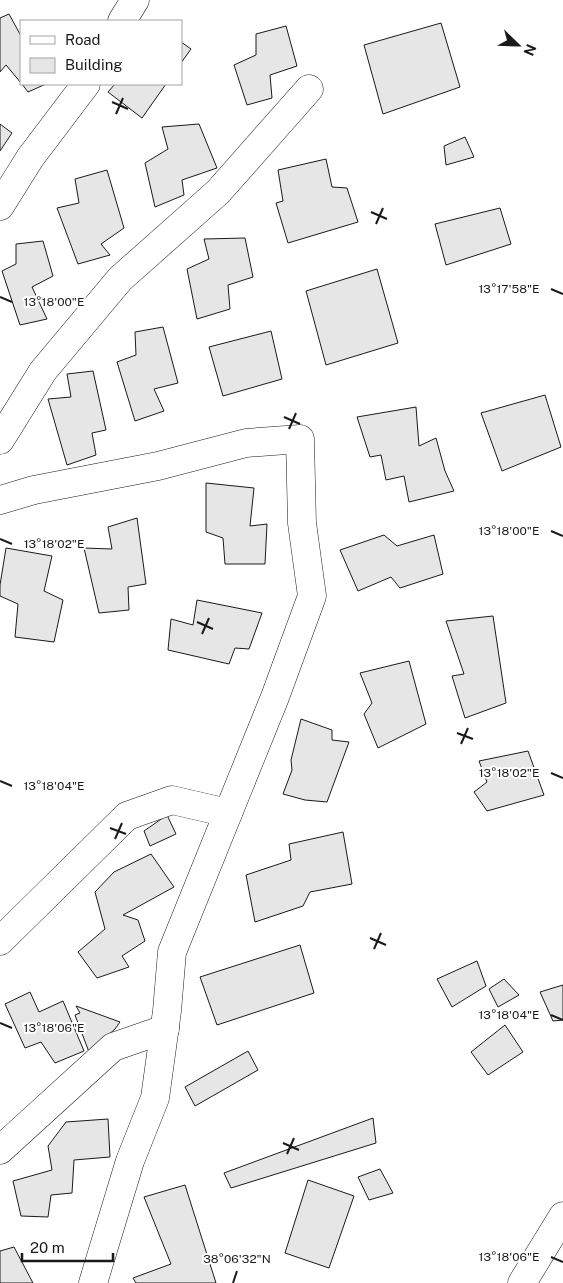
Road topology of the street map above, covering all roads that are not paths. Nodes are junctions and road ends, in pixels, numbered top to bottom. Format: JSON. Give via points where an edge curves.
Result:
{"nodes":[{"id":1,"x":135,"y":0,"type":"edge"},
{"id":2,"x":123,"y":20,"type":"edge"},
{"id":3,"x":85,"y":85,"type":"edge"},
{"id":4,"x":309,"y":89,"type":"dead end"},
{"id":5,"x":0,"y":206,"type":"edge"},
{"id":6,"x":0,"y":440,"type":"edge"},
{"id":7,"x":0,"y":500,"type":"edge"},
{"id":8,"x":228,"y":814,"type":"junction"},
{"id":9,"x":0,"y":941,"type":"edge"},
{"id":10,"x":165,"y":1029,"type":"junction"},
{"id":11,"x":0,"y":1150,"type":"edge"},
{"id":12,"x":563,"y":1216,"type":"edge"},
{"id":13,"x":93,"y":1283,"type":"edge"},
{"id":14,"x":522,"y":1283,"type":"edge"}],
"edges":[{"from":1,"to":2,"type":"street"},
{"from":3,"to":5,"type":"street","via":[[30,158]]},
{"from":4,"to":6,"type":"street","via":[[218,192],[120,279],[43,371]]},
{"from":7,"to":8,"type":"street","via":[[34,490],[158,466],[246,443],[300,439],[302,523],[312,596]]},
{"from":8,"to":9,"type":"street","via":[[172,800],[127,816]]},
{"from":8,"to":10,"type":"street","via":[[172,952]]},
{"from":10,"to":11,"type":"street","via":[[113,1047]]},
{"from":10,"to":13,"type":"street","via":[[155,1098],[130,1161]]},
{"from":12,"to":14,"type":"street"}]}
